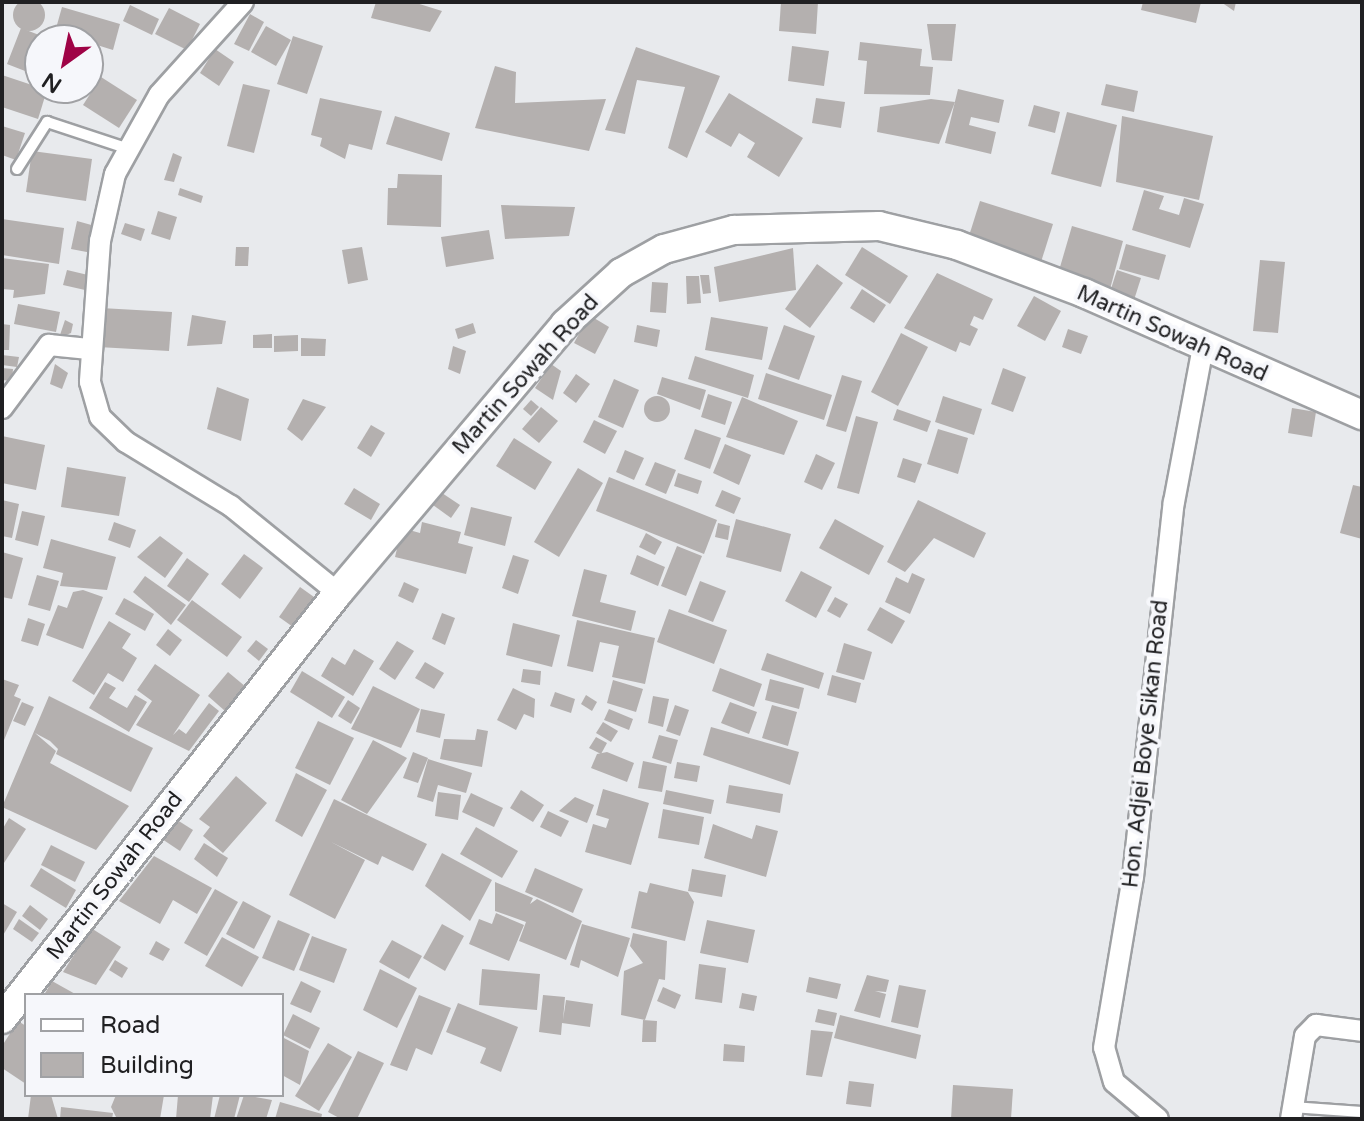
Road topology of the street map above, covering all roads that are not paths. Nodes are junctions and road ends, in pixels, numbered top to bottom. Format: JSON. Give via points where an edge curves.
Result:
{"nodes":[{"id":1,"x":243,"y":2,"type":"edge"},
{"id":2,"x":126,"y":148,"type":"junction"},
{"id":3,"x":17,"y":169,"type":"dead end"},
{"id":4,"x":1203,"y":347,"type":"junction"},
{"id":5,"x":89,"y":349,"type":"junction"},
{"id":6,"x":2,"y":408,"type":"edge"},
{"id":7,"x":1362,"y":415,"type":"edge"},
{"id":8,"x":338,"y":593,"type":"junction"},
{"id":9,"x":2,"y":1019,"type":"edge"},
{"id":10,"x":1362,"y":1031,"type":"edge"},
{"id":11,"x":1362,"y":1112,"type":"edge"},
{"id":12,"x":1292,"y":1113,"type":"edge"},
{"id":13,"x":1158,"y":1119,"type":"edge"}],
"edges":[{"from":1,"to":2,"type":"street","via":[[181,67]]},
{"from":2,"to":3,"type":"lane","via":[[47,122]]},
{"from":2,"to":5,"type":"street","via":[[100,241]]},
{"from":4,"to":7,"type":"street","name":"Martin Sowah Road"},
{"from":4,"to":8,"type":"street","name":"Martin Sowah Road","via":[[1056,282],[879,226],[734,230],[664,249],[621,273],[565,324]]},
{"from":4,"to":13,"type":"street","name":"Hon. Adjei Boye Sikan Road","via":[[1174,502],[1133,877],[1104,1048],[1114,1082]]},
{"from":5,"to":6,"type":"street","via":[[49,345]]},
{"from":5,"to":8,"type":"street","via":[[100,417],[126,442],[231,506]]},
{"from":8,"to":9,"type":"street","name":"Martin Sowah Road"},
{"from":10,"to":12,"type":"street","via":[[1316,1025],[1305,1036]]},
{"from":11,"to":12,"type":"lane"}]}
